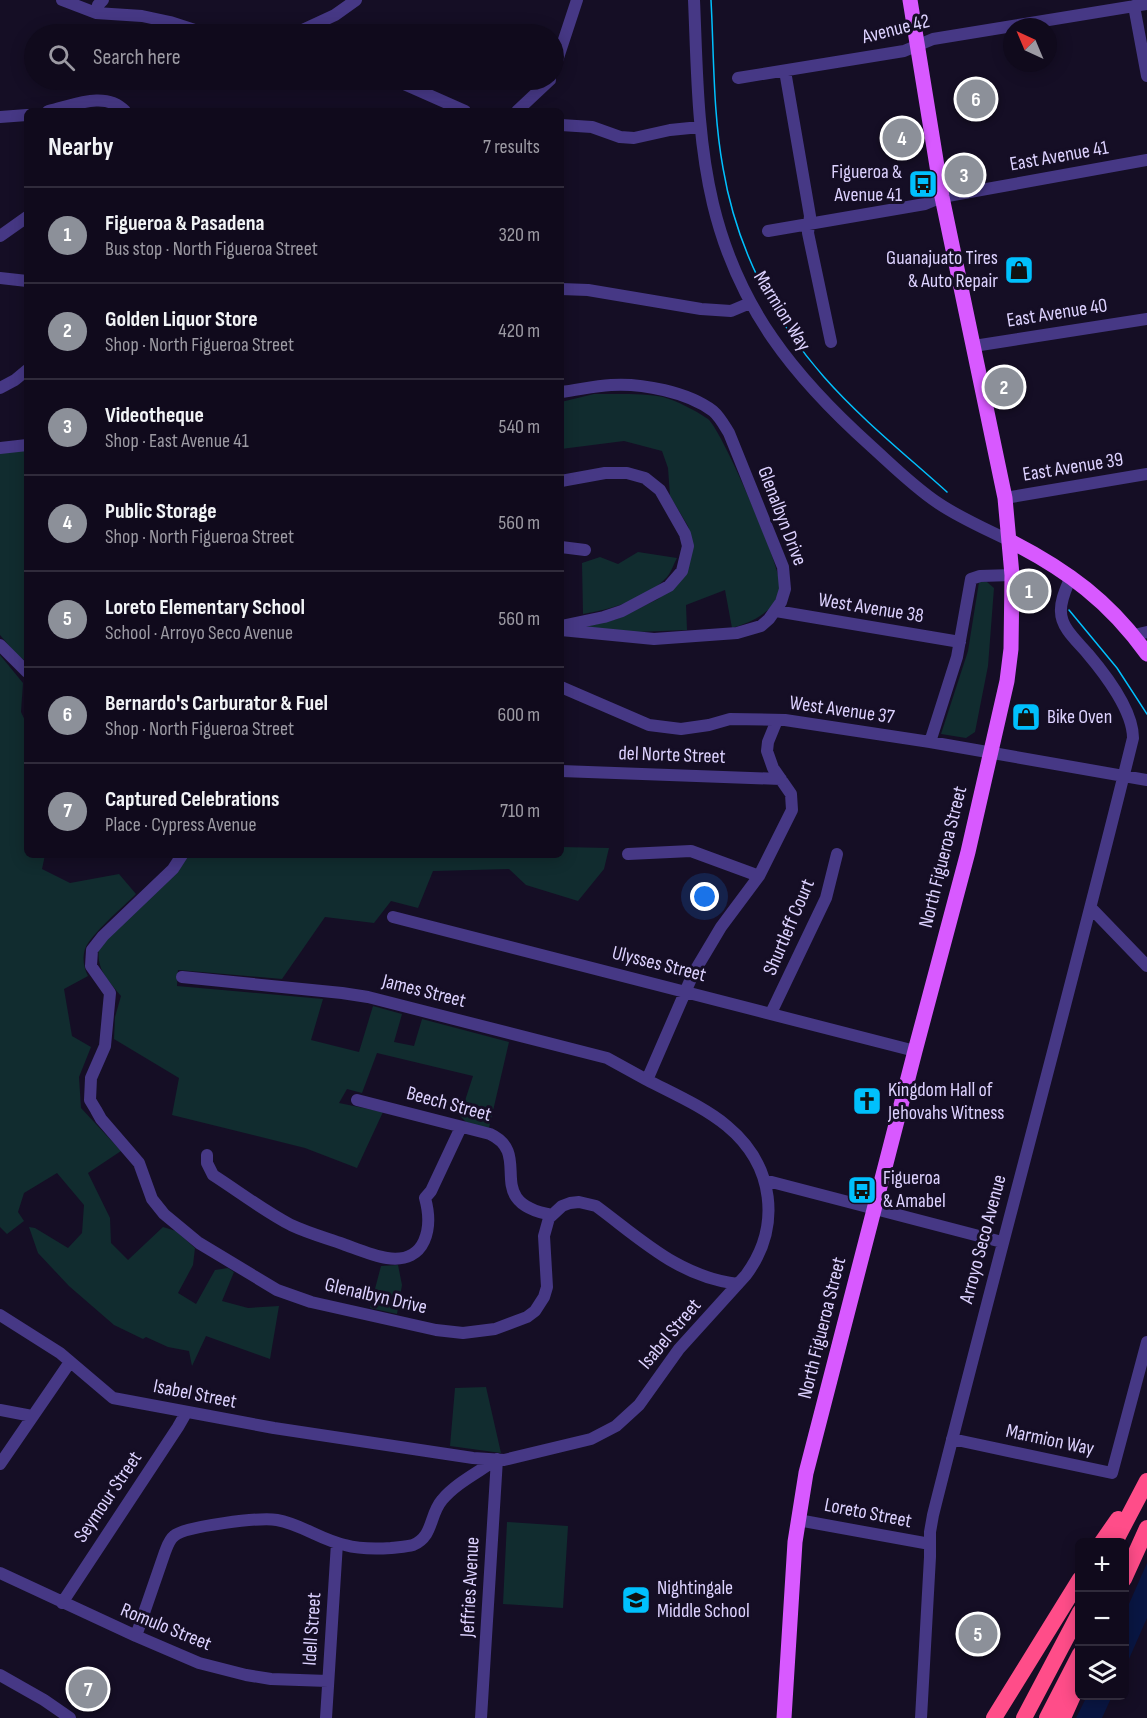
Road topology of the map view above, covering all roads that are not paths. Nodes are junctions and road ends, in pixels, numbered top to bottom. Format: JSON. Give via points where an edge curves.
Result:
{"nodes":[{"id":1,"x":62,"y":0,"type":"edge"},
{"id":2,"x":103,"y":0,"type":"edge"},
{"id":3,"x":356,"y":0,"type":"edge"},
{"id":4,"x":577,"y":0,"type":"edge"},
{"id":5,"x":694,"y":0,"type":"edge"},
{"id":6,"x":910,"y":0,"type":"edge"},
{"id":7,"x":1147,"y":4,"type":"edge"},
{"id":8,"x":1134,"y":6,"type":"junction"},
{"id":9,"x":96,"y":13,"type":"junction"},
{"id":10,"x":176,"y":24,"type":"edge"},
{"id":11,"x":316,"y":24,"type":"edge"},
{"id":12,"x":564,"y":40,"type":"edge"},
{"id":13,"x":918,"y":45,"type":"junction"},
{"id":14,"x":785,"y":71,"type":"junction"},
{"id":15,"x":1147,"y":76,"type":"edge"},
{"id":16,"x":738,"y":78,"type":"dead end"},
{"id":17,"x":418,"y":90,"type":"edge"},
{"id":18,"x":539,"y":90,"type":"edge"},
{"id":19,"x":63,"y":108,"type":"edge"},
{"id":20,"x":122,"y":108,"type":"edge"},
{"id":21,"x":458,"y":108,"type":"edge"},
{"id":22,"x":520,"y":108,"type":"edge"},
{"id":23,"x":0,"y":112,"type":"edge"},
{"id":24,"x":24,"y":115,"type":"edge"},
{"id":25,"x":6,"y":117,"type":"edge"},
{"id":26,"x":564,"y":125,"type":"edge"},
{"id":27,"x":700,"y":127,"type":"junction"},
{"id":28,"x":1147,"y":160,"type":"edge"},
{"id":29,"x":942,"y":197,"type":"junction"},
{"id":30,"x":24,"y":219,"type":"edge"},
{"id":31,"x":809,"y":224,"type":"junction"},
{"id":32,"x":768,"y":231,"type":"dead end"},
{"id":33,"x":0,"y":236,"type":"edge"},
{"id":34,"x":0,"y":278,"type":"edge"},
{"id":35,"x":24,"y":281,"type":"edge"},
{"id":36,"x":564,"y":290,"type":"edge"},
{"id":37,"x":750,"y":303,"type":"junction"},
{"id":38,"x":1147,"y":319,"type":"edge"},
{"id":39,"x":831,"y":342,"type":"dead end"},
{"id":40,"x":974,"y":346,"type":"junction"},
{"id":41,"x":24,"y":372,"type":"edge"},
{"id":42,"x":0,"y":388,"type":"edge"},
{"id":43,"x":564,"y":392,"type":"edge"},
{"id":44,"x":24,"y":445,"type":"edge"},
{"id":45,"x":0,"y":448,"type":"edge"},
{"id":46,"x":1147,"y":474,"type":"edge"},
{"id":47,"x":564,"y":480,"type":"edge"},
{"id":48,"x":1005,"y":498,"type":"junction"},
{"id":49,"x":1010,"y":541,"type":"junction"},
{"id":50,"x":564,"y":548,"type":"edge"},
{"id":51,"x":585,"y":550,"type":"dead end"},
{"id":52,"x":1012,"y":576,"type":"junction"},
{"id":53,"x":1071,"y":576,"type":"junction"},
{"id":54,"x":776,"y":611,"type":"junction"},
{"id":55,"x":564,"y":627,"type":"edge"},
{"id":56,"x":564,"y":628,"type":"edge"},
{"id":57,"x":1140,"y":634,"type":"edge"},
{"id":58,"x":960,"y":642,"type":"junction"},
{"id":59,"x":0,"y":645,"type":"edge"},
{"id":60,"x":1147,"y":654,"type":"edge"},
{"id":61,"x":24,"y":669,"type":"edge"},
{"id":62,"x":564,"y":688,"type":"edge"},
{"id":63,"x":777,"y":720,"type":"junction"},
{"id":64,"x":930,"y":742,"type":"junction"},
{"id":65,"x":990,"y":753,"type":"junction"},
{"id":66,"x":564,"y":771,"type":"edge"},
{"id":67,"x":1124,"y":777,"type":"junction"},
{"id":68,"x":781,"y":779,"type":"junction"},
{"id":69,"x":1147,"y":780,"type":"edge"},
{"id":70,"x":837,"y":854,"type":"dead end"},
{"id":71,"x":628,"y":855,"type":"dead end"},
{"id":72,"x":180,"y":858,"type":"edge"},
{"id":73,"x":759,"y":876,"type":"junction"},
{"id":74,"x":1091,"y":908,"type":"junction"},
{"id":75,"x":393,"y":917,"type":"dead end"},
{"id":76,"x":1147,"y":966,"type":"edge"},
{"id":77,"x":182,"y":977,"type":"dead end"},
{"id":78,"x":685,"y":991,"type":"junction"},
{"id":79,"x":771,"y":1013,"type":"junction"},
{"id":80,"x":915,"y":1051,"type":"junction"},
{"id":81,"x":647,"y":1080,"type":"junction"},
{"id":82,"x":357,"y":1100,"type":"dead end"},
{"id":83,"x":461,"y":1127,"type":"junction"},
{"id":84,"x":207,"y":1155,"type":"dead end"},
{"id":85,"x":764,"y":1180,"type":"junction"},
{"id":86,"x":874,"y":1208,"type":"junction"},
{"id":87,"x":552,"y":1215,"type":"junction"},
{"id":88,"x":1002,"y":1242,"type":"junction"},
{"id":89,"x":738,"y":1284,"type":"junction"},
{"id":90,"x":0,"y":1316,"type":"edge"},
{"id":91,"x":1147,"y":1342,"type":"edge"},
{"id":92,"x":70,"y":1362,"type":"junction"},
{"id":93,"x":0,"y":1410,"type":"edge"},
{"id":94,"x":186,"y":1413,"type":"junction"},
{"id":95,"x":32,"y":1416,"type":"junction"},
{"id":96,"x":952,"y":1439,"type":"junction"},
{"id":97,"x":497,"y":1459,"type":"junction"},
{"id":98,"x":0,"y":1464,"type":"edge"},
{"id":99,"x":1147,"y":1481,"type":"edge"},
{"id":100,"x":1138,"y":1499,"type":"junction"},
{"id":101,"x":798,"y":1520,"type":"junction"},
{"id":102,"x":1147,"y":1522,"type":"edge"},
{"id":103,"x":1147,"y":1528,"type":"edge"},
{"id":104,"x":1104,"y":1538,"type":"edge"},
{"id":105,"x":1117,"y":1538,"type":"edge"},
{"id":106,"x":337,"y":1543,"type":"junction"},
{"id":107,"x":930,"y":1544,"type":"junction"},
{"id":108,"x":1129,"y":1558,"type":"edge"},
{"id":109,"x":1129,"y":1569,"type":"edge"},
{"id":110,"x":0,"y":1573,"type":"edge"},
{"id":111,"x":1075,"y":1586,"type":"edge"},
{"id":112,"x":62,"y":1603,"type":"junction"},
{"id":113,"x":1075,"y":1621,"type":"edge"},
{"id":114,"x":136,"y":1636,"type":"junction"},
{"id":115,"x":1075,"y":1664,"type":"edge"},
{"id":116,"x":0,"y":1675,"type":"edge"},
{"id":117,"x":328,"y":1681,"type":"junction"},
{"id":118,"x":1075,"y":1691,"type":"edge"},
{"id":119,"x":70,"y":1718,"type":"edge"},
{"id":120,"x":326,"y":1718,"type":"edge"},
{"id":121,"x":481,"y":1718,"type":"edge"},
{"id":122,"x":784,"y":1718,"type":"edge"},
{"id":123,"x":921,"y":1718,"type":"edge"},
{"id":124,"x":994,"y":1718,"type":"edge"},
{"id":125,"x":1024,"y":1718,"type":"edge"},
{"id":126,"x":1047,"y":1718,"type":"edge"},
{"id":127,"x":1063,"y":1718,"type":"edge"}],
"edges":[{"from":1,"to":9,"type":"street"},
{"from":2,"to":9,"type":"street"},
{"from":3,"to":11,"type":"street"},
{"from":4,"to":12,"type":"street"},
{"from":5,"to":27,"type":"street","name":"Marmion Way"},
{"from":6,"to":13,"type":"main road","name":"North Figueroa Street"},
{"from":7,"to":8,"type":"street","name":"Avenue 42"},
{"from":8,"to":13,"type":"street","name":"Avenue 42","via":[[933,39]]},
{"from":8,"to":15,"type":"street"},
{"from":9,"to":10,"type":"street","via":[[142,16]]},
{"from":13,"to":14,"type":"street","name":"Avenue 42","via":[[904,51]]},
{"from":13,"to":29,"type":"main road","name":"North Figueroa Street"},
{"from":14,"to":16,"type":"street","name":"Avenue 42"},
{"from":14,"to":31,"type":"street"},
{"from":17,"to":21,"type":"street"},
{"from":18,"to":22,"type":"street"},
{"from":19,"to":20,"type":"street","via":[[102,100]]},
{"from":23,"to":25,"type":"street"},
{"from":24,"to":25,"type":"street"},
{"from":26,"to":27,"type":"street","via":[[585,125],[625,138]]},
{"from":27,"to":37,"type":"street","name":"Marmion Way","via":[[720,232]]},
{"from":28,"to":29,"type":"street","name":"East Avenue 41"},
{"from":29,"to":31,"type":"street","name":"East Avenue 41","via":[[925,204]]},
{"from":29,"to":40,"type":"main road","name":"North Figueroa Street"},
{"from":30,"to":33,"type":"street"},
{"from":31,"to":32,"type":"street","name":"East Avenue 41"},
{"from":31,"to":39,"type":"street"},
{"from":34,"to":35,"type":"street"},
{"from":36,"to":37,"type":"street","via":[[588,290],[701,309],[732,310]]},
{"from":37,"to":49,"type":"street","name":"Marmion Way","via":[[791,365],[842,420],[939,503]]},
{"from":38,"to":40,"type":"street","name":"East Avenue 40"},
{"from":40,"to":48,"type":"main road","name":"North Figueroa Street"},
{"from":41,"to":42,"type":"street"},
{"from":43,"to":54,"type":"street","name":"Glenalbyn Drive","via":[[612,385],[651,387],[693,401],[720,419],[783,567],[785,589]]},
{"from":44,"to":45,"type":"street"},
{"from":46,"to":48,"type":"street","name":"East Avenue 39"},
{"from":47,"to":55,"type":"street","via":[[604,473],[645,478],[660,490],[688,546],[682,571],[669,586],[622,611]]},
{"from":48,"to":49,"type":"main road","name":"North Figueroa Street"},
{"from":49,"to":52,"type":"main road","name":"North Figueroa Street"},
{"from":49,"to":53,"type":"main road"},
{"from":50,"to":51,"type":"street"},
{"from":52,"to":58,"type":"street","via":[[971,579]]},
{"from":52,"to":65,"type":"main road","name":"North Figueroa Street","via":[[1011,649]]},
{"from":53,"to":57,"type":"main road"},
{"from":53,"to":67,"type":"street","via":[[1061,603],[1063,623],[1117,695],[1133,729]]},
{"from":54,"to":56,"type":"street","via":[[761,626],[737,633],[654,639]]},
{"from":54,"to":58,"type":"street","name":"West Avenue 38"},
{"from":57,"to":60,"type":"main road"},
{"from":58,"to":64,"type":"street"},
{"from":59,"to":61,"type":"street"},
{"from":62,"to":63,"type":"street","name":"West Avenue 37","via":[[649,725],[681,729],[730,719]]},
{"from":63,"to":64,"type":"street","name":"West Avenue 37"},
{"from":63,"to":68,"type":"street","via":[[767,751]]},
{"from":64,"to":65,"type":"street","name":"West Avenue 37"},
{"from":65,"to":67,"type":"street","name":"West Avenue 37"},
{"from":65,"to":80,"type":"main road","name":"North Figueroa Street"},
{"from":66,"to":68,"type":"street","name":"del Norte Street"},
{"from":67,"to":69,"type":"street"},
{"from":67,"to":74,"type":"street","name":"Arroyo Seco Avenue"},
{"from":68,"to":73,"type":"street","via":[[791,794],[792,810]]},
{"from":70,"to":79,"type":"street","name":"Shurtleff Court","via":[[826,898]]},
{"from":71,"to":73,"type":"street","via":[[691,851]]},
{"from":72,"to":87,"type":"street","name":"Glenalbyn Drive","via":[[103,936],[92,950],[91,966],[110,993],[105,1046],[91,1078],[90,1100],[101,1119],[134,1156],[152,1199],[164,1214],[200,1243],[277,1290],[310,1302],[463,1333],[495,1329],[535,1311],[547,1287],[544,1236]]},
{"from":73,"to":78,"type":"street","via":[[711,942]]},
{"from":74,"to":76,"type":"street"},
{"from":74,"to":88,"type":"street","name":"Arroyo Seco Avenue"},
{"from":75,"to":78,"type":"street","name":"Ulysses Street"},
{"from":77,"to":81,"type":"street","name":"James Street","via":[[368,997],[607,1058]]},
{"from":78,"to":79,"type":"street","name":"Ulysses Street"},
{"from":78,"to":81,"type":"street"},
{"from":79,"to":80,"type":"street","name":"Ulysses Street"},
{"from":80,"to":86,"type":"main road","name":"North Figueroa Street"},
{"from":81,"to":85,"type":"street","name":"Isabel Street","via":[[727,1126],[749,1150]]},
{"from":82,"to":83,"type":"street","name":"Beech Street"},
{"from":83,"to":84,"type":"street","via":[[425,1198],[430,1225],[424,1241],[412,1254],[398,1259],[382,1257],[290,1224],[213,1174]]},
{"from":83,"to":87,"type":"street","name":"Beech Street","via":[[500,1139],[507,1146],[511,1182],[520,1203]]},
{"from":85,"to":86,"type":"street"},
{"from":85,"to":89,"type":"street","name":"Isabel Street","via":[[769,1209],[766,1237],[754,1264]]},
{"from":86,"to":88,"type":"street"},
{"from":86,"to":101,"type":"main road","name":"North Figueroa Street","via":[[806,1473]]},
{"from":87,"to":89,"type":"street","via":[[568,1204],[588,1203],[688,1271]]},
{"from":88,"to":96,"type":"street","name":"Arroyo Seco Avenue"},
{"from":89,"to":97,"type":"street","name":"Isabel Street","via":[[679,1349],[639,1405],[616,1426],[591,1439]]},
{"from":90,"to":92,"type":"street","name":"Isabel Street"},
{"from":91,"to":96,"type":"street","name":"Marmion Way","via":[[1112,1473]]},
{"from":92,"to":94,"type":"street","name":"Isabel Street","via":[[113,1398]]},
{"from":92,"to":95,"type":"street"},
{"from":93,"to":95,"type":"street"},
{"from":94,"to":97,"type":"street","name":"Isabel Street"},
{"from":94,"to":112,"type":"street","name":"Seymour Street"},
{"from":95,"to":98,"type":"street"},
{"from":96,"to":107,"type":"street","name":"Arroyo Seco Avenue","via":[[933,1515]]},
{"from":97,"to":106,"type":"street","via":[[441,1500],[427,1534],[414,1544],[384,1548]]},
{"from":97,"to":121,"type":"street","name":"Jeffries Avenue"},
{"from":99,"to":100,"type":"highway"},
{"from":100,"to":104,"type":"highway"},
{"from":100,"to":105,"type":"highway"},
{"from":101,"to":107,"type":"street","name":"Loreto Street"},
{"from":101,"to":122,"type":"main road","name":"North Figueroa Street"},
{"from":102,"to":108,"type":"highway"},
{"from":103,"to":109,"type":"highway"},
{"from":106,"to":114,"type":"street","via":[[300,1526],[263,1518],[174,1535]]},
{"from":106,"to":117,"type":"street","name":"Idell Street"},
{"from":107,"to":123,"type":"street","name":"Arroyo Seco Avenue"},
{"from":110,"to":112,"type":"street","name":"Romulo Street"},
{"from":111,"to":124,"type":"highway"},
{"from":112,"to":114,"type":"street","name":"Romulo Street"},
{"from":113,"to":125,"type":"highway"},
{"from":114,"to":117,"type":"street","name":"Romulo Street","via":[[222,1670],[271,1679]]},
{"from":115,"to":126,"type":"highway"},
{"from":116,"to":119,"type":"street"},
{"from":117,"to":120,"type":"street","name":"Idell Street"},
{"from":118,"to":127,"type":"highway"}]}
